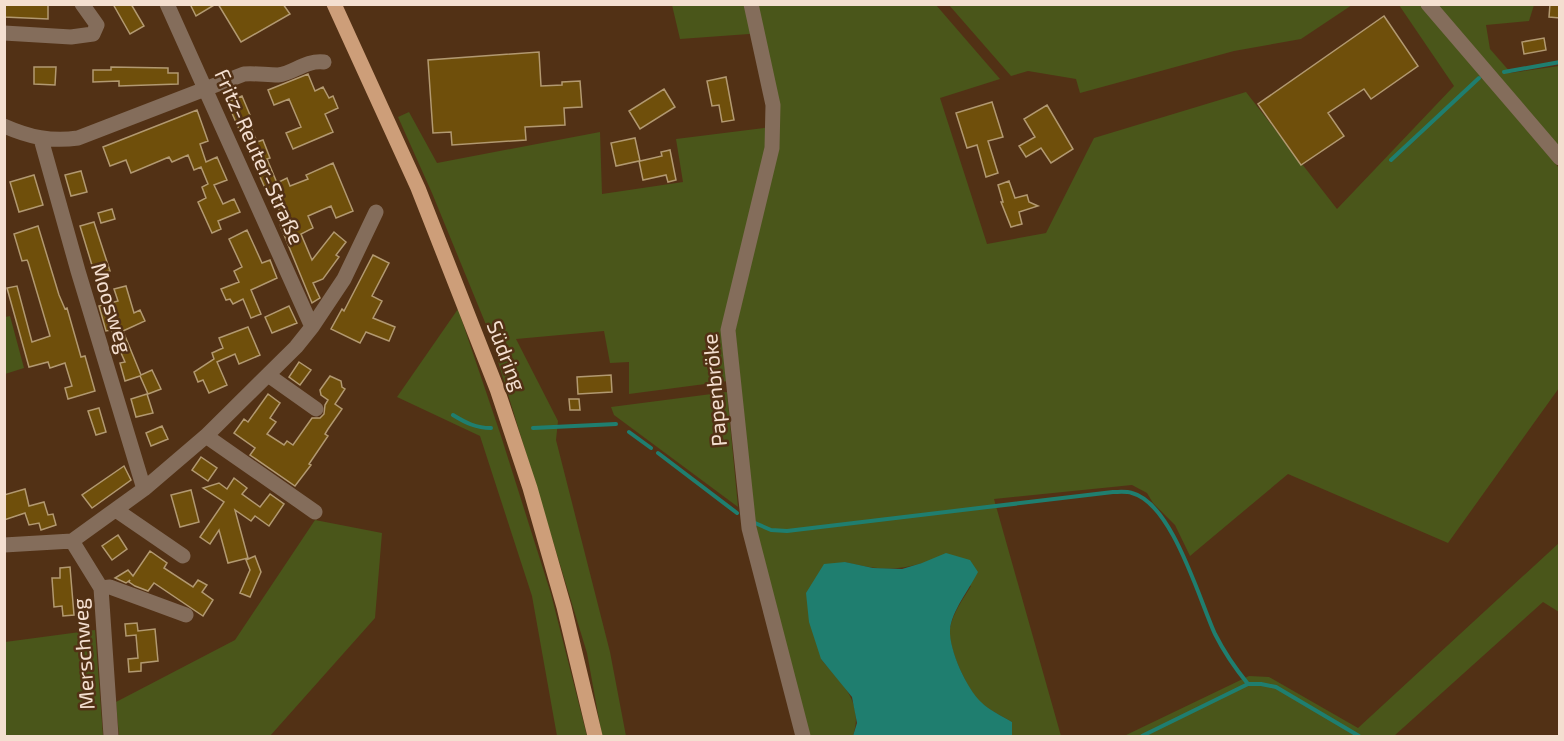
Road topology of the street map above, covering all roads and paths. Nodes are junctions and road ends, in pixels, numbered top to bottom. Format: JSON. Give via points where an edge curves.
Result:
{"nodes":[{"id":1,"x":82,"y":4,"type":"edge"},
{"id":2,"x":167,"y":4,"type":"edge"},
{"id":3,"x":334,"y":4,"type":"edge"},
{"id":4,"x":751,"y":4,"type":"edge"},
{"id":5,"x":1428,"y":4,"type":"edge"},
{"id":6,"x":4,"y":33,"type":"edge"},
{"id":7,"x":324,"y":62,"type":"dead end"},
{"id":8,"x":205,"y":90,"type":"junction"},
{"id":9,"x":4,"y":126,"type":"edge"},
{"id":10,"x":41,"y":139,"type":"junction"},
{"id":11,"x":1560,"y":158,"type":"edge"},
{"id":12,"x":376,"y":212,"type":"dead end"},
{"id":13,"x":312,"y":327,"type":"junction"},
{"id":14,"x":268,"y":375,"type":"junction"},
{"id":15,"x":316,"y":409,"type":"dead end"},
{"id":16,"x":206,"y":436,"type":"junction"},
{"id":17,"x":144,"y":489,"type":"junction"},
{"id":18,"x":116,"y":510,"type":"junction"},
{"id":19,"x":315,"y":512,"type":"dead end"},
{"id":20,"x":72,"y":541,"type":"junction"},
{"id":21,"x":4,"y":545,"type":"edge"},
{"id":22,"x":183,"y":556,"type":"dead end"},
{"id":23,"x":101,"y":588,"type":"junction"},
{"id":24,"x":186,"y":615,"type":"dead end"},
{"id":25,"x":111,"y":736,"type":"edge"},
{"id":26,"x":595,"y":736,"type":"edge"},
{"id":27,"x":803,"y":736,"type":"edge"}],
"edges":[{"from":1,"to":6,"type":"street","via":[[97,25],[93,34],[71,37]]},
{"from":2,"to":8,"type":"street","name":"Fritz-Reuter-Straße"},
{"from":3,"to":26,"type":"main road","name":"Südring","via":[[418,188],[497,389],[564,607]]},
{"from":4,"to":27,"type":"street","name":"Papenbröke","via":[[774,125],[772,148],[728,330],[748,528]]},
{"from":5,"to":11,"type":"street"},
{"from":7,"to":8,"type":"street","via":[[314,61],[279,75],[244,74]]},
{"from":8,"to":10,"type":"street","via":[[78,138]]},
{"from":8,"to":13,"type":"street","name":"Fritz-Reuter-Straße"},
{"from":9,"to":10,"type":"street"},
{"from":10,"to":17,"type":"street","name":"Moosweg"},
{"from":12,"to":13,"type":"street","via":[[344,279]]},
{"from":13,"to":14,"type":"street"},
{"from":14,"to":15,"type":"street"},
{"from":14,"to":16,"type":"street"},
{"from":16,"to":17,"type":"street"},
{"from":16,"to":19,"type":"street"},
{"from":17,"to":18,"type":"street"},
{"from":18,"to":20,"type":"street"},
{"from":18,"to":22,"type":"street"},
{"from":20,"to":21,"type":"street"},
{"from":20,"to":23,"type":"street","name":"Merschweg"},
{"from":23,"to":24,"type":"street"},
{"from":23,"to":25,"type":"street","name":"Merschweg"}]}
